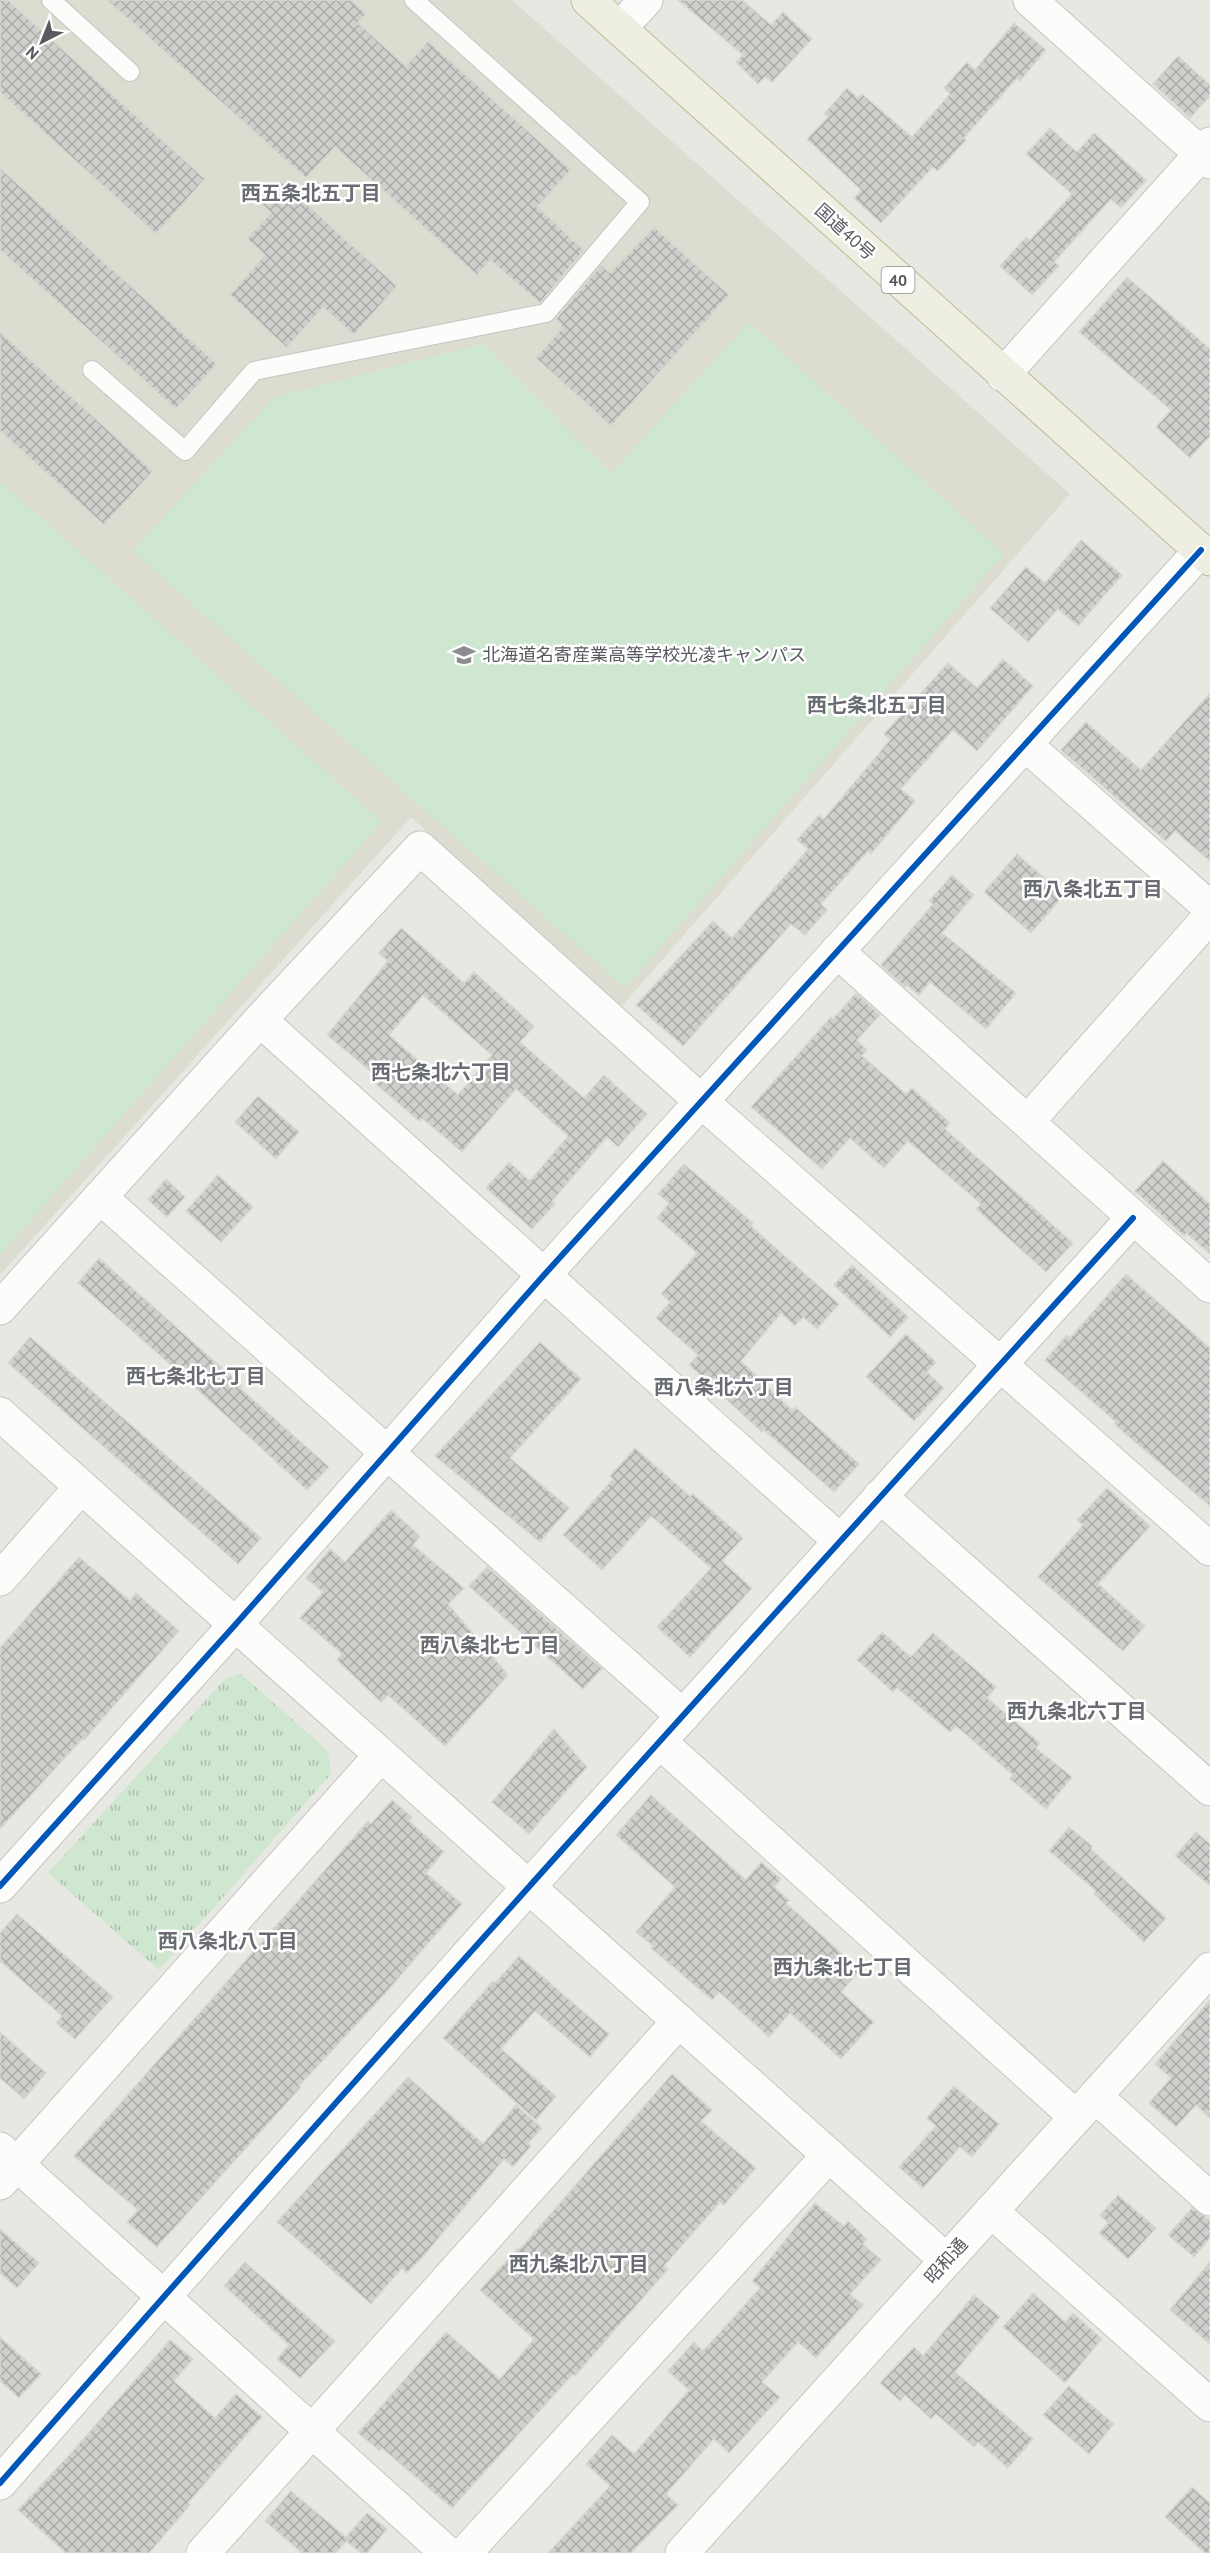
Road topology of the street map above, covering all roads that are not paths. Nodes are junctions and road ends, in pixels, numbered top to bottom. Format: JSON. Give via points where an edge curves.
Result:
{"nodes":[{"id":1,"x":51,"y":0,"type":"edge"},
{"id":2,"x":414,"y":0,"type":"edge"},
{"id":3,"x":588,"y":0,"type":"edge"},
{"id":4,"x":646,"y":0,"type":"edge"},
{"id":5,"x":1030,"y":0,"type":"edge"},
{"id":6,"x":621,"y":28,"type":"junction"},
{"id":7,"x":130,"y":72,"type":"dead end"},
{"id":8,"x":1207,"y":154,"type":"edge"},
{"id":9,"x":92,"y":370,"type":"dead end"},
{"id":10,"x":1004,"y":375,"type":"junction"},
{"id":11,"x":1205,"y":554,"type":"edge"},
{"id":12,"x":1026,"y":745,"type":"junction"},
{"id":13,"x":1210,"y":908,"type":"edge"},
{"id":14,"x":1210,"y":916,"type":"edge"},
{"id":15,"x":837,"y":951,"type":"junction"},
{"id":16,"x":260,"y":1020,"type":"junction"},
{"id":17,"x":702,"y":1102,"type":"junction"},
{"id":18,"x":1028,"y":1121,"type":"junction"},
{"id":19,"x":100,"y":1197,"type":"junction"},
{"id":20,"x":1133,"y":1218,"type":"junction"},
{"id":21,"x":544,"y":1275,"type":"junction"},
{"id":22,"x":1210,"y":1286,"type":"edge"},
{"id":23,"x":0,"y":1308,"type":"edge"},
{"id":24,"x":1001,"y":1364,"type":"junction"},
{"id":25,"x":0,"y":1414,"type":"edge"},
{"id":26,"x":387,"y":1452,"type":"junction"},
{"id":27,"x":81,"y":1487,"type":"junction"},
{"id":28,"x":880,"y":1496,"type":"junction"},
{"id":29,"x":840,"y":1541,"type":"junction"},
{"id":30,"x":1210,"y":1549,"type":"edge"},
{"id":31,"x":0,"y":1579,"type":"edge"},
{"id":32,"x":235,"y":1625,"type":"junction"},
{"id":33,"x":683,"y":1716,"type":"junction"},
{"id":34,"x":660,"y":1742,"type":"junction"},
{"id":35,"x":381,"y":1755,"type":"junction"},
{"id":36,"x":1210,"y":1789,"type":"edge"},
{"id":37,"x":0,"y":1886,"type":"edge"},
{"id":38,"x":530,"y":1888,"type":"junction"},
{"id":39,"x":1210,"y":1969,"type":"edge"},
{"id":40,"x":679,"y":2021,"type":"junction"},
{"id":41,"x":1086,"y":2106,"type":"junction"},
{"id":42,"x":829,"y":2156,"type":"junction"},
{"id":43,"x":6,"y":2166,"type":"edge"},
{"id":44,"x":1210,"y":2199,"type":"edge"},
{"id":45,"x":991,"y":2211,"type":"junction"},
{"id":46,"x":946,"y":2260,"type":"junction"},
{"id":47,"x":164,"y":2296,"type":"junction"},
{"id":48,"x":1210,"y":2405,"type":"edge"},
{"id":49,"x":311,"y":2430,"type":"junction"},
{"id":50,"x":0,"y":2483,"type":"edge"},
{"id":51,"x":203,"y":2553,"type":"edge"},
{"id":52,"x":447,"y":2553,"type":"edge"},
{"id":53,"x":465,"y":2553,"type":"edge"},
{"id":54,"x":682,"y":2553,"type":"edge"}],
"edges":[{"from":1,"to":7,"type":"lane"},
{"from":2,"to":9,"type":"lane","via":[[640,202],[546,313],[254,371],[185,451]]},
{"from":3,"to":6,"type":"highway","name":"国道40号","number":"40"},
{"from":4,"to":6,"type":"street"},
{"from":5,"to":8,"type":"street"},
{"from":6,"to":10,"type":"highway","name":"国道40号","number":"40"},
{"from":8,"to":10,"type":"street"},
{"from":10,"to":11,"type":"highway","name":"国道40号","number":"40"},
{"from":11,"to":12,"type":"street"},
{"from":12,"to":13,"type":"street"},
{"from":12,"to":15,"type":"street"},
{"from":14,"to":18,"type":"street"},
{"from":15,"to":17,"type":"street"},
{"from":15,"to":18,"type":"street"},
{"from":16,"to":17,"type":"street","via":[[420,848]]},
{"from":16,"to":19,"type":"street"},
{"from":16,"to":21,"type":"street"},
{"from":17,"to":21,"type":"street"},
{"from":17,"to":24,"type":"street"},
{"from":18,"to":20,"type":"street"},
{"from":19,"to":23,"type":"street"},
{"from":19,"to":26,"type":"street"},
{"from":20,"to":22,"type":"street"},
{"from":20,"to":24,"type":"street"},
{"from":21,"to":26,"type":"street"},
{"from":21,"to":29,"type":"street"},
{"from":24,"to":28,"type":"street"},
{"from":24,"to":30,"type":"street"},
{"from":25,"to":27,"type":"street"},
{"from":26,"to":32,"type":"street"},
{"from":26,"to":33,"type":"street"},
{"from":27,"to":31,"type":"street"},
{"from":27,"to":32,"type":"street"},
{"from":28,"to":29,"type":"street"},
{"from":28,"to":36,"type":"street"},
{"from":29,"to":33,"type":"street"},
{"from":32,"to":35,"type":"street"},
{"from":32,"to":37,"type":"street"},
{"from":33,"to":34,"type":"street"},
{"from":34,"to":38,"type":"street"},
{"from":34,"to":41,"type":"street"},
{"from":35,"to":38,"type":"street"},
{"from":35,"to":43,"type":"street"},
{"from":38,"to":40,"type":"street"},
{"from":38,"to":47,"type":"street"},
{"from":39,"to":41,"type":"street","name":"昭和通"},
{"from":40,"to":42,"type":"street"},
{"from":40,"to":49,"type":"street"},
{"from":41,"to":44,"type":"street"},
{"from":41,"to":45,"type":"street","name":"昭和通"},
{"from":42,"to":46,"type":"street"},
{"from":42,"to":53,"type":"street"},
{"from":43,"to":47,"type":"street"},
{"from":45,"to":46,"type":"street","name":"昭和通"},
{"from":45,"to":48,"type":"street"},
{"from":46,"to":54,"type":"street","name":"昭和通"},
{"from":47,"to":49,"type":"street"},
{"from":47,"to":50,"type":"street"},
{"from":49,"to":51,"type":"street"},
{"from":49,"to":52,"type":"street"}]}
